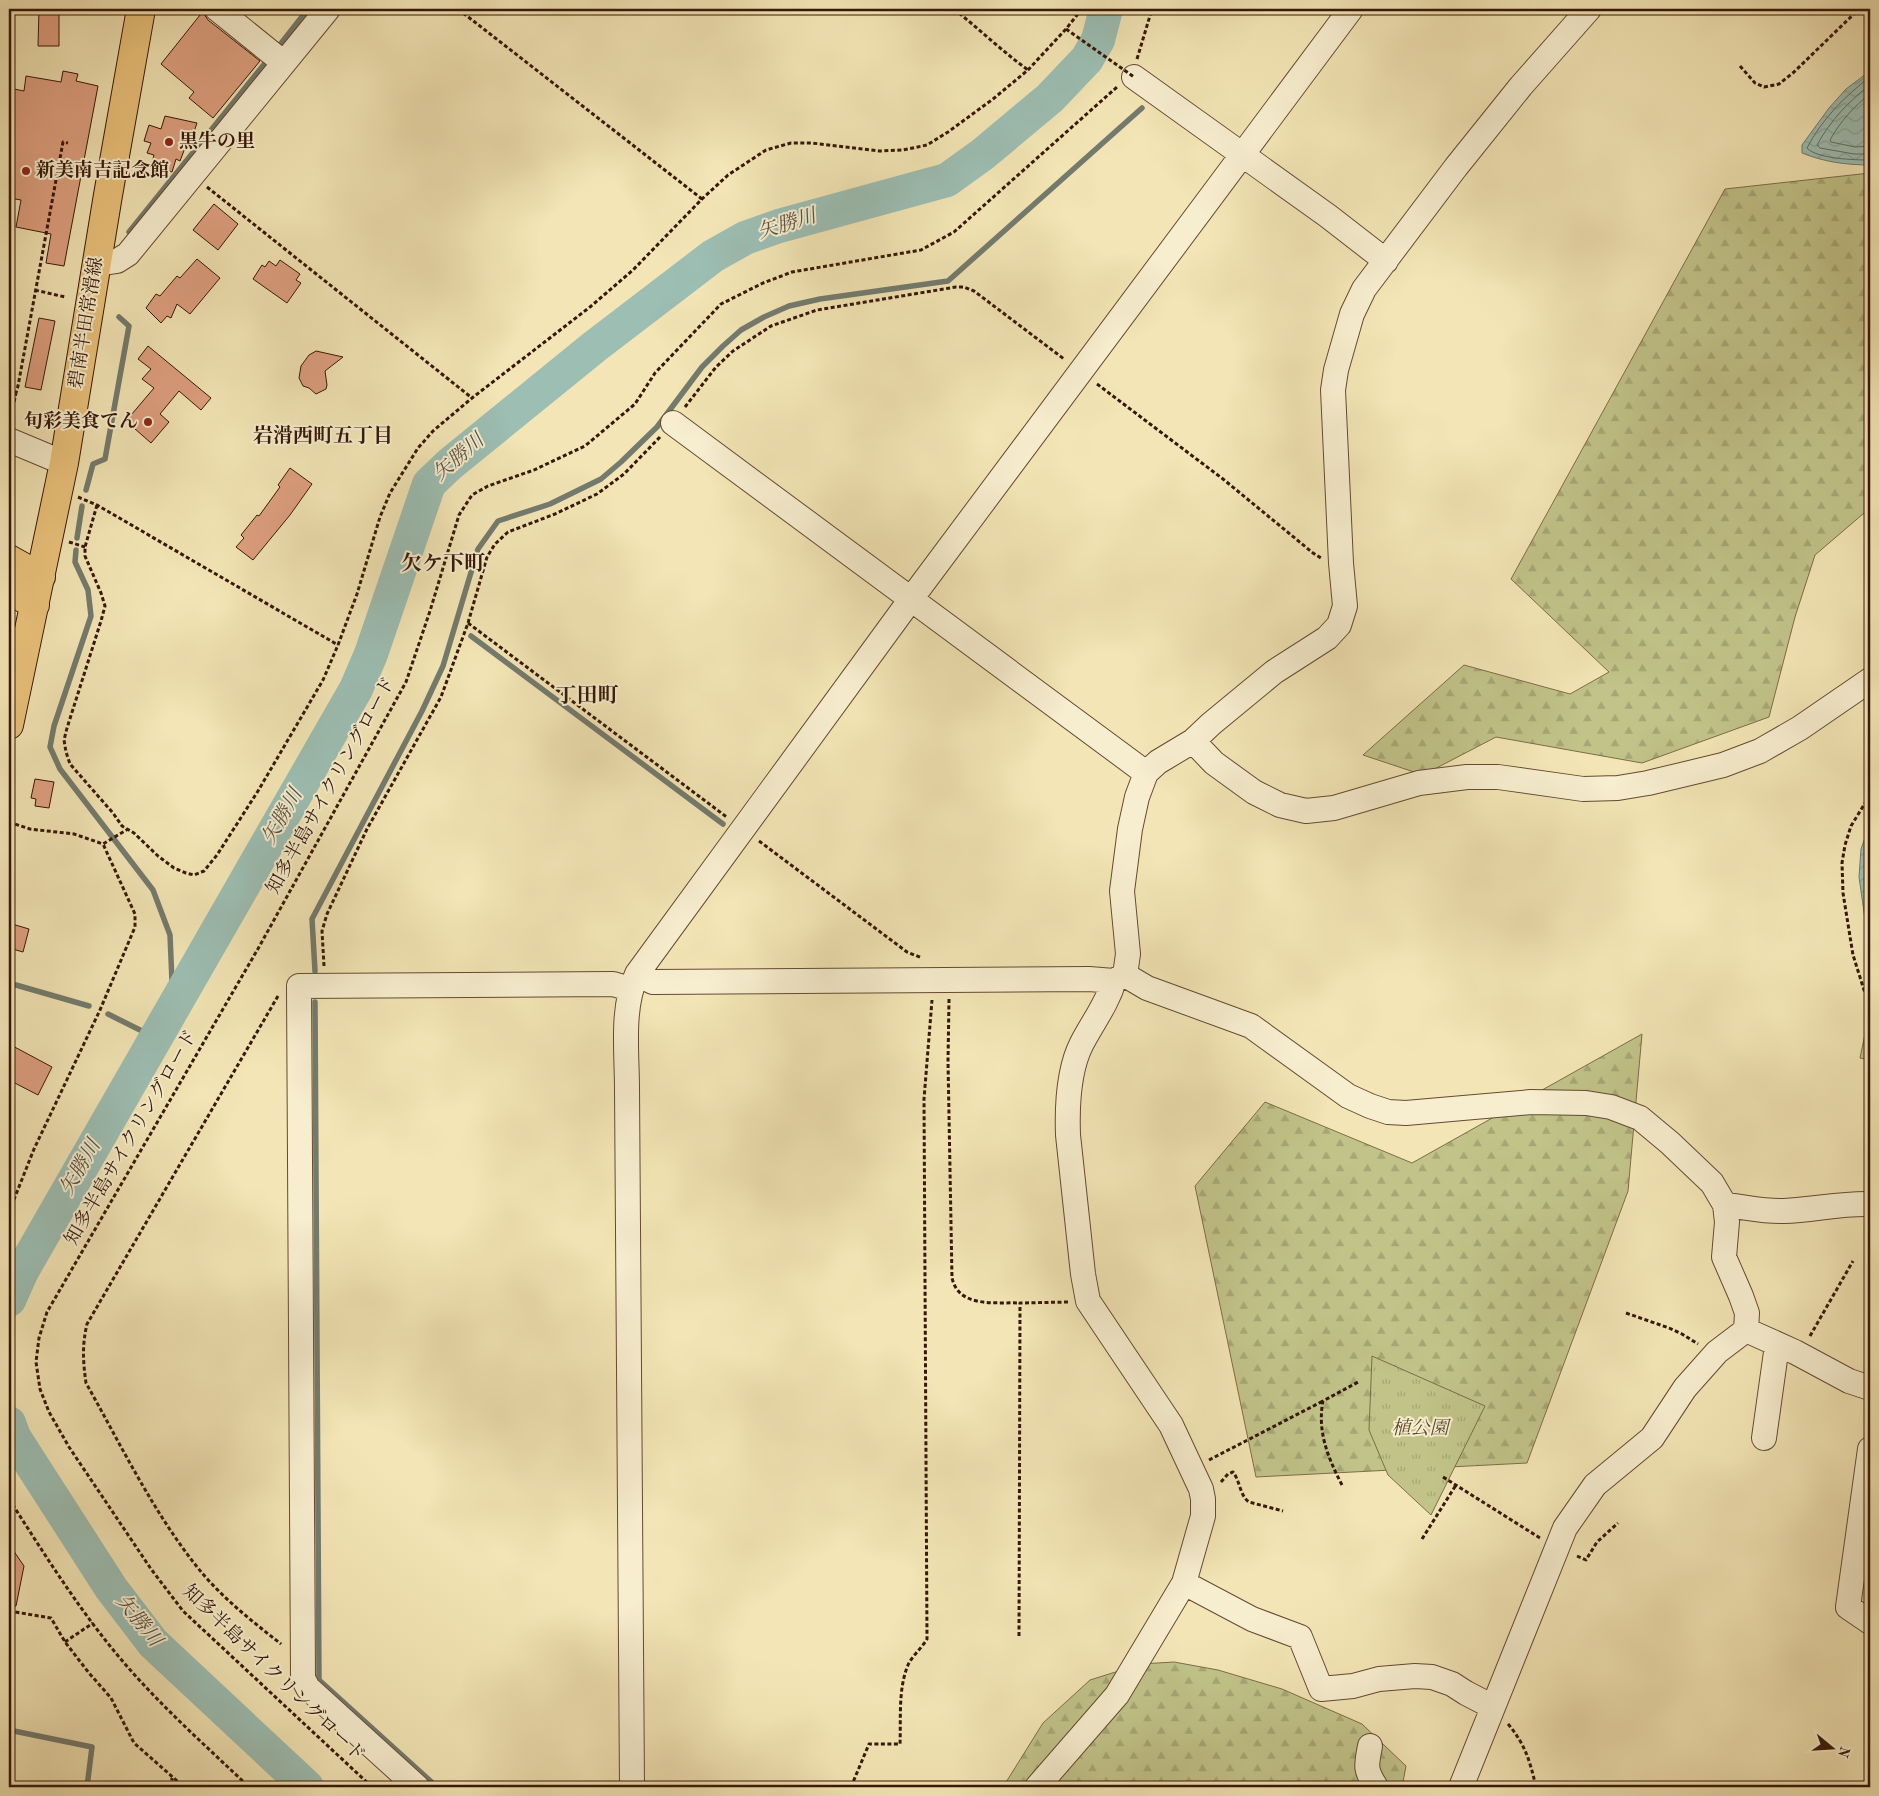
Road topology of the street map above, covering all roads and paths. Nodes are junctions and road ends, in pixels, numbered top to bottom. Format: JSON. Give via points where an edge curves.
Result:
{"nodes":[{"id":1,"x":141,"y":9,"type":"edge"},
{"id":2,"x":217,"y":9,"type":"edge"},
{"id":3,"x":328,"y":9,"type":"edge"},
{"id":4,"x":458,"y":9,"type":"edge"},
{"id":5,"x":954,"y":9,"type":"edge"},
{"id":6,"x":1079,"y":9,"type":"edge"},
{"id":7,"x":1152,"y":9,"type":"edge"},
{"id":8,"x":1351,"y":9,"type":"edge"},
{"id":9,"x":1589,"y":9,"type":"edge"},
{"id":10,"x":1859,"y":9,"type":"edge"},
{"id":11,"x":1066,"y":30,"type":"junction"},
{"id":12,"x":284,"y":63,"type":"junction"},
{"id":13,"x":1740,"y":66,"type":"dead end"},
{"id":14,"x":1028,"y":70,"type":"junction"},
{"id":15,"x":1127,"y":79,"type":"junction"},
{"id":16,"x":68,"y":143,"type":"dead end"},
{"id":17,"x":1243,"y":156,"type":"junction"},
{"id":18,"x":193,"y":176,"type":"junction"},
{"id":19,"x":702,"y":199,"type":"junction"},
{"id":20,"x":1386,"y":261,"type":"junction"},
{"id":21,"x":97,"y":264,"type":"junction"},
{"id":22,"x":35,"y":290,"type":"junction"},
{"id":23,"x":64,"y":297,"type":"dead end"},
{"id":24,"x":1081,"y":372,"type":"junction"},
{"id":25,"x":16,"y":393,"type":"junction"},
{"id":26,"x":10,"y":397,"type":"edge"},
{"id":27,"x":472,"y":398,"type":"junction"},
{"id":28,"x":9,"y":424,"type":"edge"},
{"id":29,"x":673,"y":424,"type":"junction"},
{"id":30,"x":9,"y":440,"type":"edge"},
{"id":31,"x":64,"y":462,"type":"junction"},
{"id":32,"x":59,"y":490,"type":"junction"},
{"id":33,"x":97,"y":505,"type":"junction"},
{"id":34,"x":69,"y":542,"type":"dead end"},
{"id":35,"x":85,"y":547,"type":"junction"},
{"id":36,"x":9,"y":559,"type":"edge"},
{"id":37,"x":1341,"y":563,"type":"junction"},
{"id":38,"x":40,"y":577,"type":"junction"},
{"id":39,"x":9,"y":590,"type":"edge"},
{"id":40,"x":911,"y":599,"type":"junction"},
{"id":41,"x":35,"y":605,"type":"junction"},
{"id":42,"x":468,"y":623,"type":"junction"},
{"id":43,"x":338,"y":646,"type":"junction"},
{"id":44,"x":1870,"y":680,"type":"edge"},
{"id":45,"x":13,"y":684,"type":"edge"},
{"id":46,"x":9,"y":725,"type":"edge"},
{"id":47,"x":1193,"y":741,"type":"junction"},
{"id":48,"x":1146,"y":773,"type":"junction"},
{"id":49,"x":1870,"y":795,"type":"edge"},
{"id":50,"x":9,"y":822,"type":"edge"},
{"id":51,"x":128,"y":829,"type":"junction"},
{"id":52,"x":743,"y":829,"type":"junction"},
{"id":53,"x":103,"y":844,"type":"junction"},
{"id":54,"x":1119,"y":978,"type":"junction"},
{"id":55,"x":942,"y":981,"type":"junction"},
{"id":56,"x":633,"y":982,"type":"junction"},
{"id":57,"x":299,"y":986,"type":"junction"},
{"id":58,"x":325,"y":987,"type":"junction"},
{"id":59,"x":1870,"y":1010,"type":"edge"},
{"id":60,"x":1870,"y":1204,"type":"edge"},
{"id":61,"x":1726,"y":1205,"type":"junction"},
{"id":62,"x":9,"y":1212,"type":"edge"},
{"id":63,"x":1853,"y":1261,"type":"dead end"},
{"id":64,"x":1088,"y":1302,"type":"junction"},
{"id":65,"x":1020,"y":1303,"type":"junction"},
{"id":66,"x":1626,"y":1313,"type":"dead end"},
{"id":67,"x":1746,"y":1330,"type":"junction"},
{"id":68,"x":1777,"y":1345,"type":"junction"},
{"id":69,"x":1718,"y":1352,"type":"junction"},
{"id":70,"x":1799,"y":1354,"type":"junction"},
{"id":71,"x":1360,"y":1381,"type":"dead end"},
{"id":72,"x":1870,"y":1388,"type":"edge"},
{"id":73,"x":1323,"y":1401,"type":"junction"},
{"id":74,"x":1764,"y":1438,"type":"dead end"},
{"id":75,"x":1870,"y":1449,"type":"edge"},
{"id":76,"x":1443,"y":1478,"type":"dead end"},
{"id":77,"x":1197,"y":1479,"type":"junction"},
{"id":78,"x":1342,"y":1485,"type":"dead end"},
{"id":79,"x":1456,"y":1486,"type":"junction"},
{"id":80,"x":9,"y":1499,"type":"edge"},
{"id":81,"x":1284,"y":1511,"type":"dead end"},
{"id":82,"x":1618,"y":1523,"type":"dead end"},
{"id":83,"x":1422,"y":1539,"type":"dead end"},
{"id":84,"x":1556,"y":1548,"type":"junction"},
{"id":85,"x":1184,"y":1583,"type":"junction"},
{"id":86,"x":9,"y":1611,"type":"edge"},
{"id":87,"x":1870,"y":1622,"type":"edge"},
{"id":88,"x":93,"y":1623,"type":"junction"},
{"id":89,"x":1019,"y":1636,"type":"dead end"},
{"id":90,"x":65,"y":1642,"type":"junction"},
{"id":91,"x":303,"y":1662,"type":"junction"},
{"id":92,"x":1492,"y":1710,"type":"junction"},
{"id":93,"x":1370,"y":1746,"type":"dead end"},
{"id":94,"x":172,"y":1778,"type":"junction"},
{"id":95,"x":171,"y":1787,"type":"edge"},
{"id":96,"x":184,"y":1787,"type":"edge"},
{"id":97,"x":249,"y":1787,"type":"edge"},
{"id":98,"x":372,"y":1787,"type":"edge"},
{"id":99,"x":417,"y":1787,"type":"edge"},
{"id":100,"x":632,"y":1787,"type":"edge"},
{"id":101,"x":851,"y":1787,"type":"edge"},
{"id":102,"x":1037,"y":1787,"type":"edge"},
{"id":103,"x":1376,"y":1787,"type":"edge"},
{"id":104,"x":1461,"y":1787,"type":"edge"},
{"id":105,"x":1536,"y":1787,"type":"edge"}],
"edges":[{"from":1,"to":21,"type":"main road","name":"碧南半田常滑線"},
{"from":2,"to":12,"type":"street"},
{"from":3,"to":12,"type":"street"},
{"from":4,"to":19,"type":"path"},
{"from":5,"to":14,"type":"path"},
{"from":6,"to":11,"type":"path"},
{"from":7,"to":15,"type":"path","name":"知多半島サイクリングロード","via":[[1135,66]]},
{"from":8,"to":17,"type":"street"},
{"from":9,"to":20,"type":"street","via":[[1521,86]]},
{"from":10,"to":13,"type":"path","via":[[1779,84],[1764,87],[1755,83]]},
{"from":11,"to":14,"type":"path"},
{"from":11,"to":15,"type":"path","bridge":true},
{"from":12,"to":18,"type":"street"},
{"from":14,"to":19,"type":"path","via":[[927,145],[879,151],[791,143],[766,150],[728,175]]},
{"from":15,"to":17,"type":"street"},
{"from":15,"to":98,"type":"path","name":"知多半島サイクリングロード","via":[[954,232],[921,250],[792,272],[721,304],[655,373],[635,404],[585,446],[472,495],[459,515],[406,682],[259,947],[47,1312],[36,1362],[40,1389],[49,1412],[151,1569],[183,1611]]},
{"from":16,"to":22,"type":"path","via":[[63,142]]},
{"from":17,"to":20,"type":"street"},
{"from":17,"to":24,"type":"street"},
{"from":18,"to":21,"type":"street","via":[[128,254],[117,261]]},
{"from":18,"to":27,"type":"path"},
{"from":19,"to":27,"type":"path","via":[[633,270]]},
{"from":20,"to":37,"type":"street","via":[[1364,289],[1352,314],[1333,390]]},
{"from":21,"to":31,"type":"main road","name":"碧南半田常滑線"},
{"from":22,"to":23,"type":"path"},
{"from":22,"to":25,"type":"path"},
{"from":24,"to":29,"type":"path","via":[[974,291],[956,287],[817,310],[771,326],[733,351],[716,367]]},
{"from":24,"to":37,"type":"path","via":[[1223,479],[1312,553],[1332,563]]},
{"from":24,"to":40,"type":"street"},
{"from":25,"to":26,"type":"path"},
{"from":25,"to":28,"type":"path"},
{"from":27,"to":43,"type":"path","via":[[418,448],[390,492]]},
{"from":29,"to":40,"type":"street"},
{"from":29,"to":42,"type":"path","via":[[624,474],[597,494],[508,532],[495,544],[487,557]]},
{"from":30,"to":31,"type":"street"},
{"from":31,"to":32,"type":"main road","name":"碧南半田常滑線"},
{"from":32,"to":33,"type":"path"},
{"from":32,"to":38,"type":"main road","name":"碧南半田常滑線"},
{"from":33,"to":35,"type":"path"},
{"from":33,"to":43,"type":"path"},
{"from":34,"to":35,"type":"path"},
{"from":35,"to":51,"type":"path","via":[[85,556],[104,606],[64,740],[70,764]]},
{"from":36,"to":38,"type":"main road"},
{"from":37,"to":47,"type":"street","via":[[1345,606],[1338,625],[1327,638],[1274,672]]},
{"from":38,"to":41,"type":"main road","name":"碧南半田常滑線"},
{"from":39,"to":41,"type":"main road"},
{"from":40,"to":48,"type":"street"},
{"from":40,"to":52,"type":"street"},
{"from":41,"to":45,"type":"main road","name":"碧南半田常滑線"},
{"from":42,"to":52,"type":"path"},
{"from":42,"to":58,"type":"path","via":[[441,697],[367,829],[327,914],[322,931]]},
{"from":43,"to":51,"type":"path","via":[[323,680],[258,791],[204,870],[194,875],[174,868]]},
{"from":44,"to":47,"type":"street","via":[[1760,751],[1723,765],[1648,784],[1618,788],[1583,789],[1467,776],[1419,783],[1334,808],[1306,811],[1254,792],[1214,763]]},
{"from":45,"to":46,"type":"main road","name":"碧南半田常滑線"},
{"from":47,"to":48,"type":"street"},
{"from":48,"to":54,"type":"street","via":[[1130,828],[1122,892],[1128,954]]},
{"from":49,"to":59,"type":"path","via":[[1851,826],[1842,863],[1852,955]]},
{"from":50,"to":53,"type":"path","via":[[30,829],[74,834]]},
{"from":51,"to":53,"type":"path"},
{"from":52,"to":55,"type":"path","via":[[907,952],[927,962]]},
{"from":52,"to":56,"type":"street"},
{"from":53,"to":62,"type":"path","via":[[135,914],[135,927],[100,1010],[34,1149]]},
{"from":54,"to":55,"type":"street"},
{"from":54,"to":61,"type":"street","via":[[1251,1026],[1348,1096],[1388,1112],[1531,1102],[1611,1107],[1640,1118],[1670,1143],[1712,1183]]},
{"from":54,"to":64,"type":"street","via":[[1081,1046],[1072,1077],[1067,1116]]},
{"from":55,"to":56,"type":"street"},
{"from":55,"to":65,"type":"path","via":[[948,1061],[954,1288],[968,1300]]},
{"from":55,"to":101,"type":"path","via":[[924,1099],[927,1639],[909,1663],[904,1677],[900,1744],[869,1744]]},
{"from":56,"to":58,"type":"street"},
{"from":56,"to":100,"type":"street","via":[[627,1016]]},
{"from":57,"to":58,"type":"street"},
{"from":57,"to":91,"type":"street"},
{"from":57,"to":91,"type":"path","via":[[286,986],[280,992],[87,1324],[82,1343],[86,1383],[161,1516],[201,1572],[231,1604]]},
{"from":60,"to":61,"type":"street","via":[[1784,1211]]},
{"from":61,"to":67,"type":"street","via":[[1724,1256],[1747,1313]]},
{"from":63,"to":70,"type":"path"},
{"from":64,"to":65,"type":"path"},
{"from":64,"to":77,"type":"street","via":[[1172,1425]]},
{"from":65,"to":89,"type":"path"},
{"from":66,"to":69,"type":"path","via":[[1669,1328]]},
{"from":67,"to":68,"type":"street"},
{"from":67,"to":69,"type":"street"},
{"from":68,"to":70,"type":"street"},
{"from":68,"to":74,"type":"street"},
{"from":69,"to":84,"type":"street","via":[[1685,1388],[1652,1438],[1595,1485],[1565,1528]]},
{"from":70,"to":72,"type":"street","via":[[1849,1381]]},
{"from":71,"to":73,"type":"path"},
{"from":73,"to":77,"type":"path"},
{"from":73,"to":78,"type":"path","via":[[1320,1414],[1324,1448]]},
{"from":75,"to":87,"type":"street","via":[[1848,1607]]},
{"from":76,"to":79,"type":"path"},
{"from":77,"to":81,"type":"path","via":[[1214,1486],[1233,1472],[1245,1500]]},
{"from":77,"to":85,"type":"street","via":[[1203,1499],[1203,1516]]},
{"from":79,"to":83,"type":"path"},
{"from":79,"to":84,"type":"path"},
{"from":80,"to":88,"type":"path"},
{"from":82,"to":84,"type":"path","via":[[1597,1542],[1586,1560]]},
{"from":84,"to":92,"type":"street"},
{"from":85,"to":92,"type":"street","via":[[1252,1619],[1300,1638],[1321,1689],[1379,1679],[1432,1677],[1452,1684]]},
{"from":85,"to":102,"type":"street","via":[[1117,1695]]},
{"from":86,"to":90,"type":"path","via":[[51,1618]]},
{"from":88,"to":90,"type":"path"},
{"from":88,"to":97,"type":"path","via":[[161,1703]]},
{"from":90,"to":94,"type":"path","via":[[111,1698],[134,1743]]},
{"from":91,"to":99,"type":"street","via":[[303,1678],[308,1688]]},
{"from":92,"to":104,"type":"street"},
{"from":92,"to":105,"type":"path","via":[[1519,1737]]},
{"from":93,"to":103,"type":"street","via":[[1366,1766]]},
{"from":94,"to":95,"type":"path"},
{"from":94,"to":96,"type":"path"}]}
